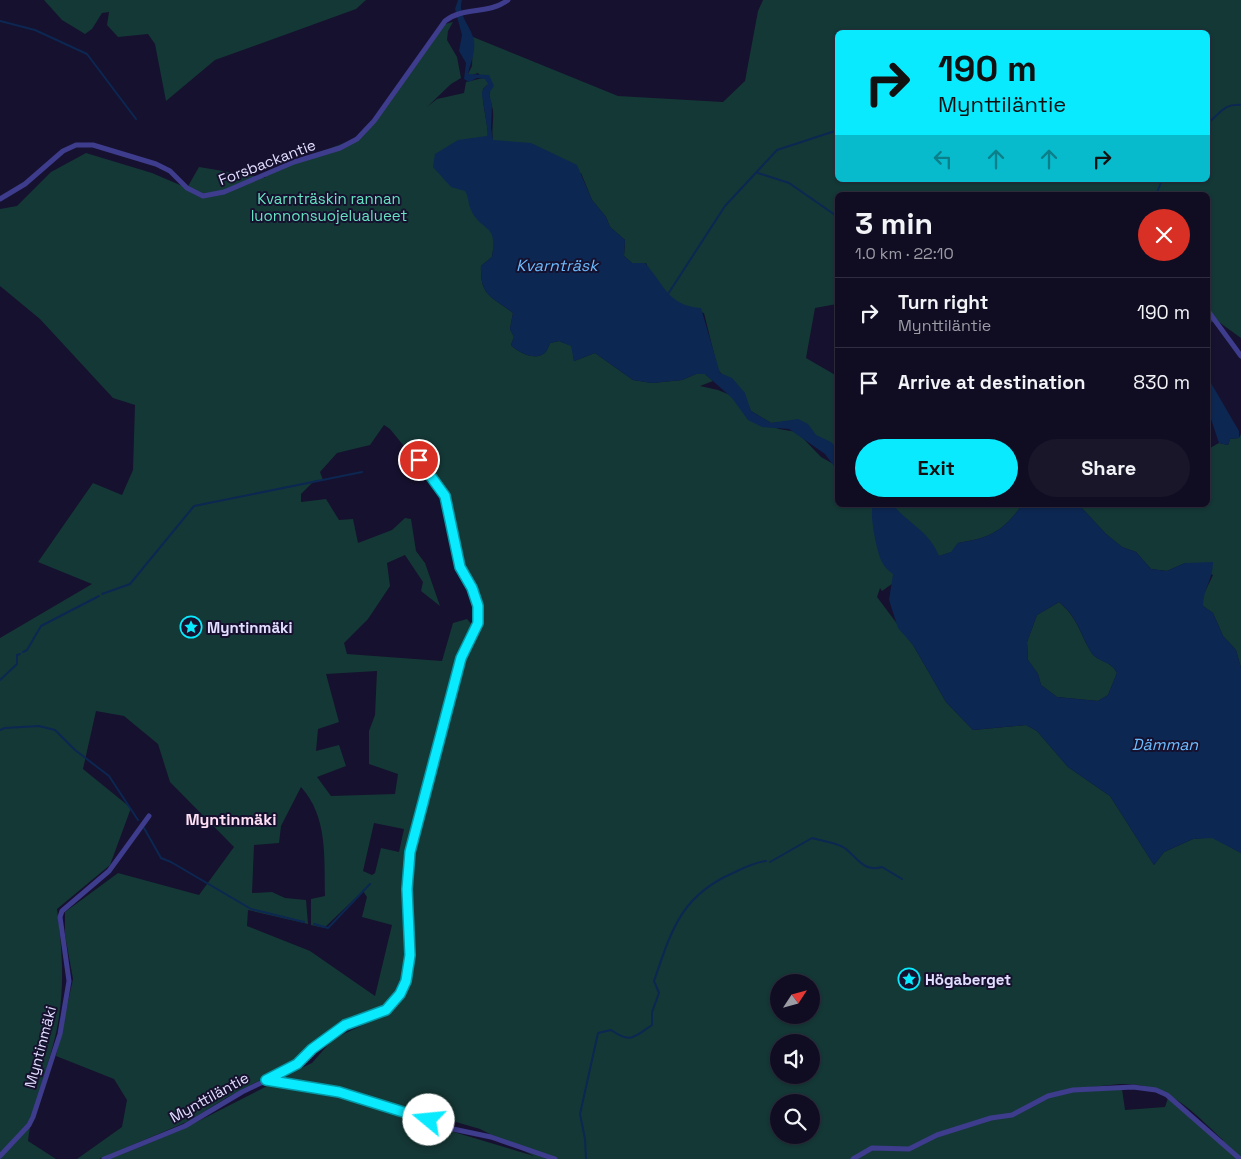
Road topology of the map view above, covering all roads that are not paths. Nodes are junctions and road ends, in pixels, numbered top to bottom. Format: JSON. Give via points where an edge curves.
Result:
{"nodes":[{"id":1,"x":508,"y":0,"type":"edge"},
{"id":2,"x":0,"y":199,"type":"edge"},
{"id":3,"x":1210,"y":314,"type":"edge"},
{"id":4,"x":1241,"y":356,"type":"edge"},
{"id":5,"x":419,"y":460,"type":"dead end"},
{"id":6,"x":149,"y":816,"type":"dead end"},
{"id":7,"x":266,"y":1080,"type":"junction"},
{"id":8,"x":0,"y":1156,"type":"edge"},
{"id":9,"x":104,"y":1159,"type":"edge"},
{"id":10,"x":555,"y":1159,"type":"edge"},
{"id":11,"x":854,"y":1159,"type":"edge"},
{"id":12,"x":1240,"y":1159,"type":"edge"}],
"edges":[{"from":1,"to":2,"type":"street","name":"Forsbackantie","via":[[494,8],[450,17],[374,121],[357,139],[340,148],[294,162],[224,192],[204,196],[187,188],[170,171],[156,164],[93,145],[76,145],[63,151],[25,184]]},
{"from":3,"to":4,"type":"street"},
{"from":5,"to":7,"type":"street","name":"Mynttiläntie","via":[[445,496],[460,567],[478,606],[478,623],[461,658],[410,852],[407,889],[410,955],[406,981],[386,1010],[345,1025],[297,1064]]},
{"from":6,"to":8,"type":"street","name":"Myntinmäki","via":[[109,871],[62,911],[60,917],[69,980],[60,1034],[33,1117]]},
{"from":7,"to":9,"type":"street","name":"Mynttiläntie","via":[[186,1126]]},
{"from":7,"to":10,"type":"street","via":[[364,1098]]},
{"from":11,"to":12,"type":"street","via":[[872,1148],[910,1149],[969,1124],[1020,1112],[1058,1093],[1133,1087],[1167,1095]]}]}
